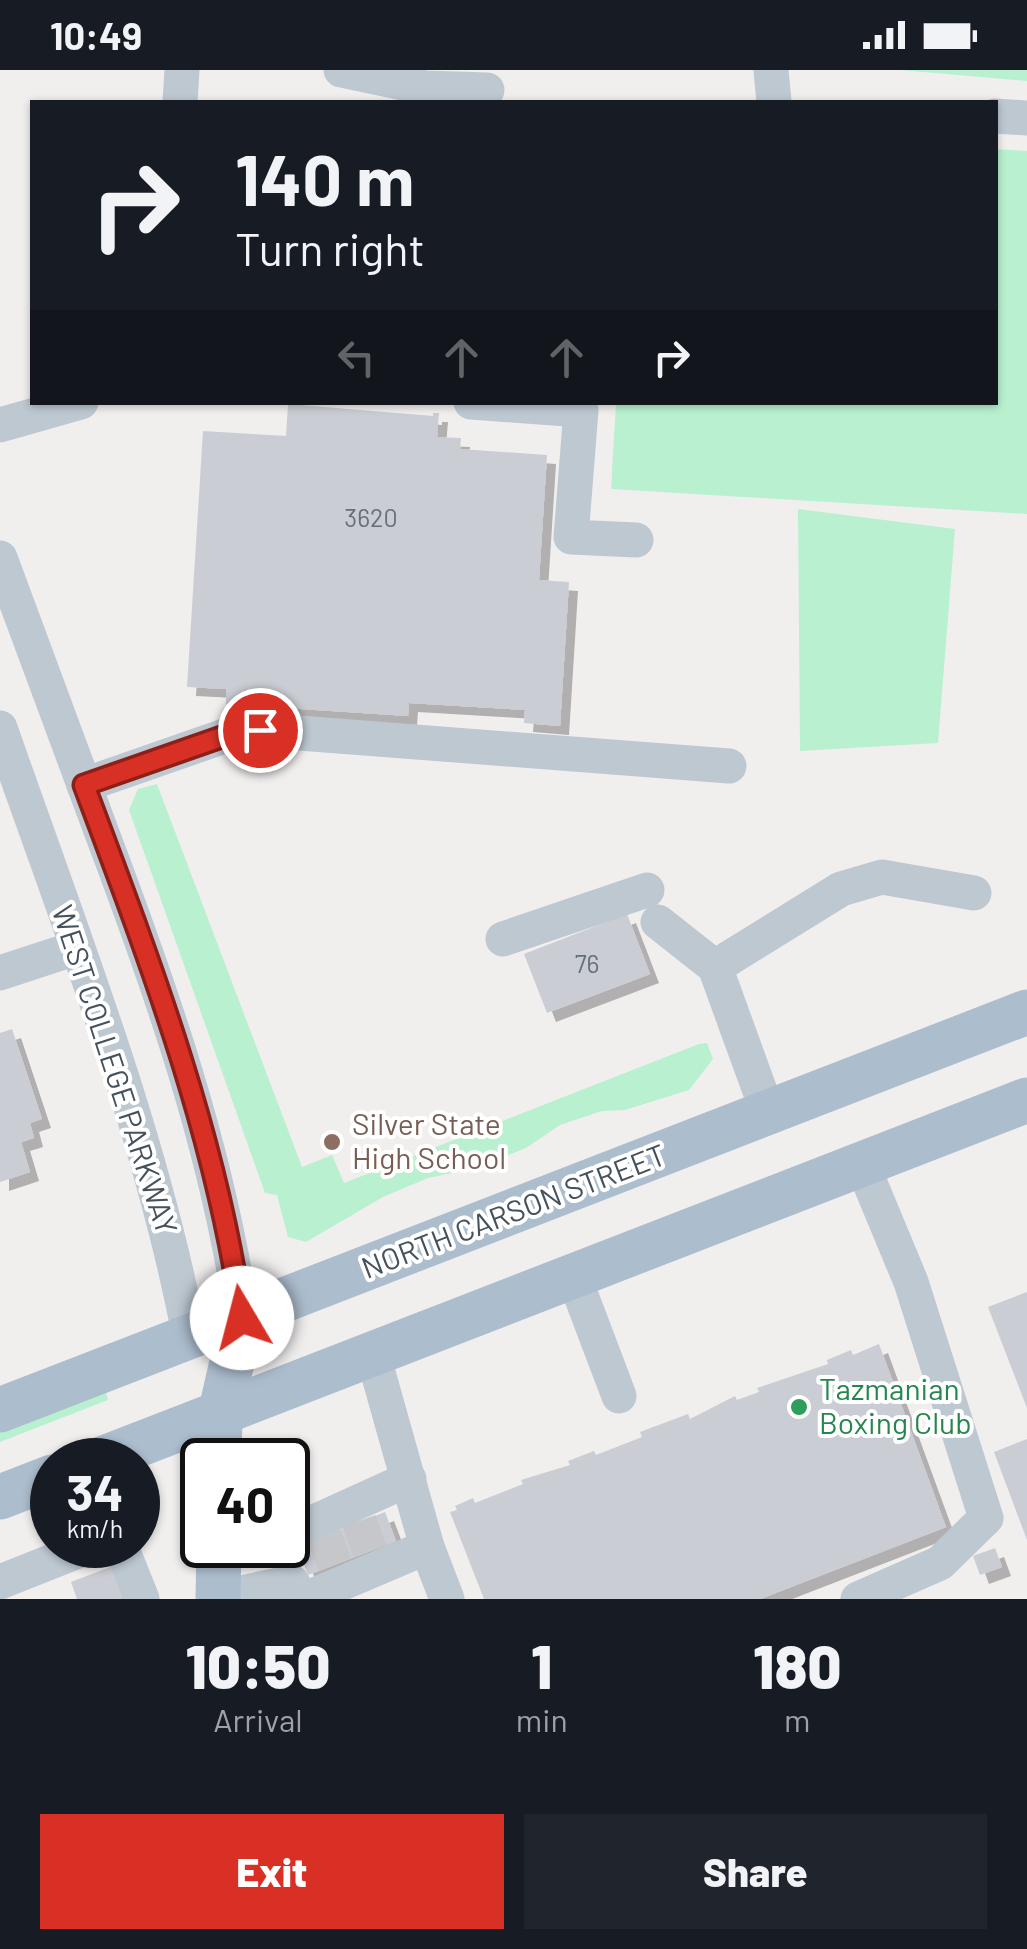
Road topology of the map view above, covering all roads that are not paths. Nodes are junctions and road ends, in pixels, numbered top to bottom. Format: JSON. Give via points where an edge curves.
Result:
{"nodes":[{"id":1,"x":182,"y":70,"type":"edge"},
{"id":2,"x":340,"y":70,"type":"edge"},
{"id":3,"x":772,"y":70,"type":"edge"},
{"id":4,"x":489,"y":88,"type":"edge"},
{"id":5,"x":180,"y":100,"type":"edge"},
{"id":6,"x":774,"y":100,"type":"edge"},
{"id":7,"x":998,"y":116,"type":"edge"},
{"id":8,"x":1027,"y":118,"type":"edge"},
{"id":9,"x":70,"y":405,"type":"edge"},
{"id":10,"x":513,"y":405,"type":"edge"},
{"id":11,"x":0,"y":425,"type":"edge"},
{"id":12,"x":636,"y":540,"type":"dead end"},
{"id":13,"x":0,"y":558,"type":"edge"},
{"id":14,"x":0,"y":728,"type":"edge"},
{"id":15,"x":730,"y":766,"type":"dead end"},
{"id":16,"x":84,"y":785,"type":"junction"},
{"id":17,"x":974,"y":892,"type":"dead end"},
{"id":18,"x":504,"y":939,"type":"dead end"},
{"id":19,"x":76,"y":948,"type":"junction"},
{"id":20,"x":715,"y":967,"type":"junction"},
{"id":21,"x":0,"y":973,"type":"edge"},
{"id":22,"x":1027,"y":1012,"type":"edge"},
{"id":23,"x":1027,"y":1100,"type":"edge"},
{"id":24,"x":768,"y":1113,"type":"junction"},
{"id":25,"x":862,"y":1164,"type":"junction"},
{"id":26,"x":574,"y":1277,"type":"junction"},
{"id":27,"x":242,"y":1318,"type":"junction"},
{"id":28,"x":190,"y":1338,"type":"junction"},
{"id":29,"x":372,"y":1355,"type":"junction"},
{"id":30,"x":620,"y":1396,"type":"dead end"},
{"id":31,"x":0,"y":1410,"type":"edge"},
{"id":32,"x":220,"y":1414,"type":"junction"},
{"id":33,"x":157,"y":1438,"type":"edge"},
{"id":34,"x":219,"y":1438,"type":"edge"},
{"id":35,"x":409,"y":1479,"type":"junction"},
{"id":36,"x":30,"y":1485,"type":"edge"},
{"id":37,"x":0,"y":1497,"type":"edge"},
{"id":38,"x":364,"y":1536,"type":"junction"},
{"id":39,"x":427,"y":1547,"type":"junction"},
{"id":40,"x":321,"y":1548,"type":"edge"},
{"id":41,"x":35,"y":1568,"type":"edge"},
{"id":42,"x":130,"y":1568,"type":"edge"},
{"id":43,"x":219,"y":1568,"type":"edge"},
{"id":44,"x":290,"y":1568,"type":"edge"},
{"id":45,"x":0,"y":1582,"type":"edge"},
{"id":46,"x":299,"y":1593,"type":"edge"},
{"id":47,"x":218,"y":1598,"type":"edge"},
{"id":48,"x":142,"y":1599,"type":"edge"},
{"id":49,"x":447,"y":1599,"type":"edge"},
{"id":50,"x":858,"y":1599,"type":"edge"}],
"edges":[{"from":1,"to":5,"type":"street"},
{"from":2,"to":4,"type":"street","via":[[426,88]]},
{"from":3,"to":6,"type":"street"},
{"from":7,"to":8,"type":"street"},
{"from":9,"to":11,"type":"street"},
{"from":10,"to":12,"type":"street","via":[[581,410],[571,537]]},
{"from":13,"to":16,"type":"street","name":"WEST COLLEGE PARKWAY"},
{"from":14,"to":19,"type":"street","name":"WEST COLLEGE PARKWAY"},
{"from":15,"to":16,"type":"street","via":[[260,730],[233,733]]},
{"from":16,"to":27,"type":"street","name":"WEST COLLEGE PARKWAY","via":[[196,1100]]},
{"from":17,"to":20,"type":"street","via":[[882,877],[842,889]]},
{"from":18,"to":20,"type":"street","via":[[652,906]]},
{"from":19,"to":21,"type":"street"},
{"from":19,"to":28,"type":"street","name":"WEST COLLEGE PARKWAY","via":[[153,1180]]},
{"from":20,"to":24,"type":"street"},
{"from":22,"to":24,"type":"main road","name":"NORTH CARSON STREET"},
{"from":23,"to":25,"type":"main road"},
{"from":24,"to":27,"type":"main road","name":"NORTH CARSON STREET"},
{"from":25,"to":26,"type":"main road"},
{"from":25,"to":50,"type":"street","via":[[912,1282],[986,1518],[940,1563]]},
{"from":26,"to":29,"type":"main road"},
{"from":26,"to":30,"type":"street"},
{"from":27,"to":28,"type":"main road","name":"NORTH CARSON STREET"},
{"from":27,"to":32,"type":"main road","name":"WEST COLLEGE PARKWAY"},
{"from":28,"to":31,"type":"main road","name":"NORTH CARSON STREET"},
{"from":28,"to":32,"type":"main road","name":"WEST COLLEGE PARKWAY"},
{"from":29,"to":32,"type":"main road"},
{"from":29,"to":35,"type":"street"},
{"from":32,"to":33,"type":"main road"},
{"from":32,"to":34,"type":"main road","name":"WEST COLLEGE PARKWAY"},
{"from":35,"to":38,"type":"street"},
{"from":35,"to":39,"type":"street"},
{"from":36,"to":37,"type":"main road"},
{"from":38,"to":39,"type":"street"},
{"from":38,"to":40,"type":"street"},
{"from":38,"to":40,"type":"street"},
{"from":39,"to":49,"type":"street"},
{"from":40,"to":46,"type":"street"},
{"from":41,"to":45,"type":"street"},
{"from":42,"to":48,"type":"street"},
{"from":43,"to":47,"type":"main road"},
{"from":44,"to":46,"type":"street"},
{"from":46,"to":47,"type":"street"}]}
